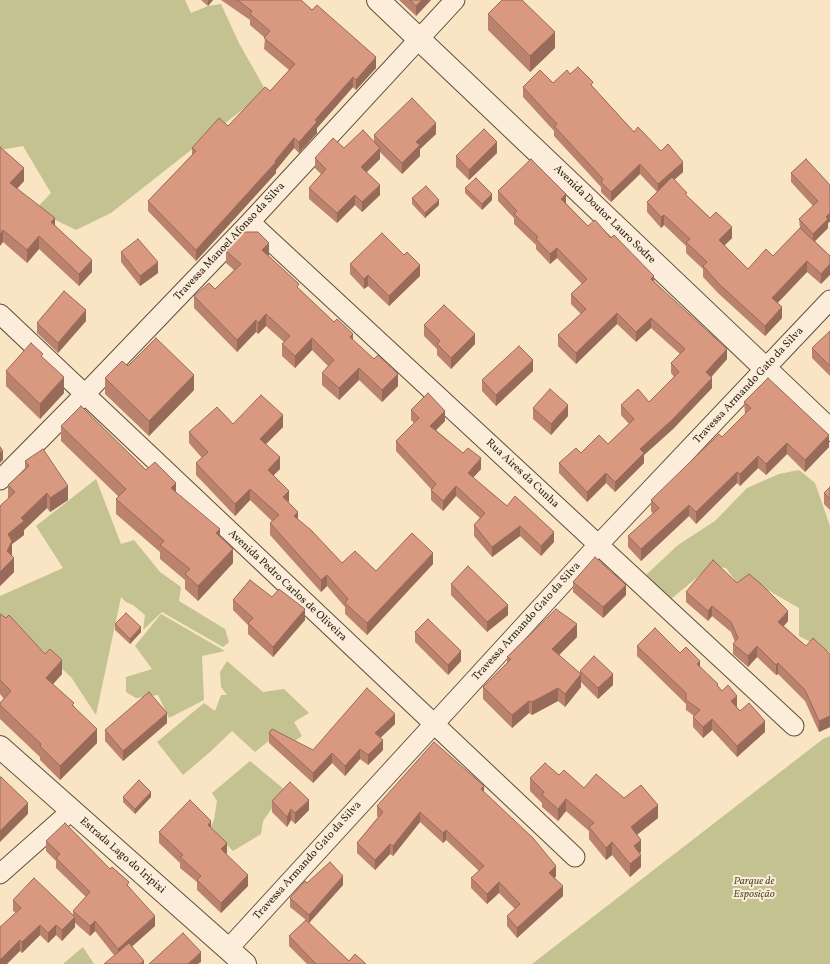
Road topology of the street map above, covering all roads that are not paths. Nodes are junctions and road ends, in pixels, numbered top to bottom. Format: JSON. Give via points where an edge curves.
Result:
{"nodes":[{"id":1,"x":378,"y":0,"type":"edge"},
{"id":2,"x":455,"y":0,"type":"edge"},
{"id":3,"x":419,"y":38,"type":"junction"},
{"id":4,"x":250,"y":222,"type":"junction"},
{"id":5,"x":830,"y":300,"type":"edge"},
{"id":6,"x":0,"y":314,"type":"edge"},
{"id":7,"x":765,"y":370,"type":"junction"},
{"id":8,"x":85,"y":394,"type":"junction"},
{"id":9,"x":830,"y":430,"type":"edge"},
{"id":10,"x":0,"y":480,"type":"edge"},
{"id":11,"x":598,"y":544,"type":"junction"},
{"id":12,"x":433,"y":724,"type":"junction"},
{"id":13,"x":794,"y":726,"type":"dead end"},
{"id":14,"x":0,"y":748,"type":"edge"},
{"id":15,"x":71,"y":811,"type":"junction"},
{"id":16,"x":575,"y":857,"type":"dead end"},
{"id":17,"x":0,"y":874,"type":"edge"},
{"id":18,"x":228,"y":949,"type":"junction"},
{"id":19,"x":245,"y":964,"type":"edge"}],
"edges":[{"from":1,"to":3,"type":"street","name":"Avenida Doutor Lauro Sodre"},
{"from":2,"to":3,"type":"street","name":"Travessa Manoel Afonso da Silva"},
{"from":3,"to":4,"type":"street","name":"Travessa Manoel Afonso da Silva"},
{"from":3,"to":7,"type":"street","name":"Avenida Doutor Lauro Sodre"},
{"from":4,"to":8,"type":"street","name":"Travessa Manoel Afonso da Silva"},
{"from":4,"to":11,"type":"street","name":"Rua Aires da Cunha"},
{"from":5,"to":7,"type":"street","name":"Travessa Armando Gato da Silva"},
{"from":6,"to":8,"type":"street","name":"Avenida Pedro Carlos de Oliveira"},
{"from":7,"to":9,"type":"street","name":"Avenida Doutor Lauro Sodre"},
{"from":7,"to":11,"type":"street","name":"Travessa Armando Gato da Silva"},
{"from":8,"to":10,"type":"street","name":"Travessa Manoel Afonso da Silva"},
{"from":8,"to":12,"type":"street","name":"Avenida Pedro Carlos de Oliveira"},
{"from":11,"to":12,"type":"street","name":"Travessa Armando Gato da Silva"},
{"from":11,"to":13,"type":"street","name":"Rua Aires da Cunha"},
{"from":12,"to":16,"type":"street","name":"Avenida Pedro Carlos de Oliveira"},
{"from":12,"to":18,"type":"street","name":"Travessa Armando Gato da Silva"},
{"from":14,"to":15,"type":"street","name":"Estrada Lago do Iripixi"},
{"from":15,"to":17,"type":"street"},
{"from":15,"to":18,"type":"street","name":"Estrada Lago do Iripixi"},
{"from":18,"to":19,"type":"street","name":"Estrada Lago do Iripixi"}]}
